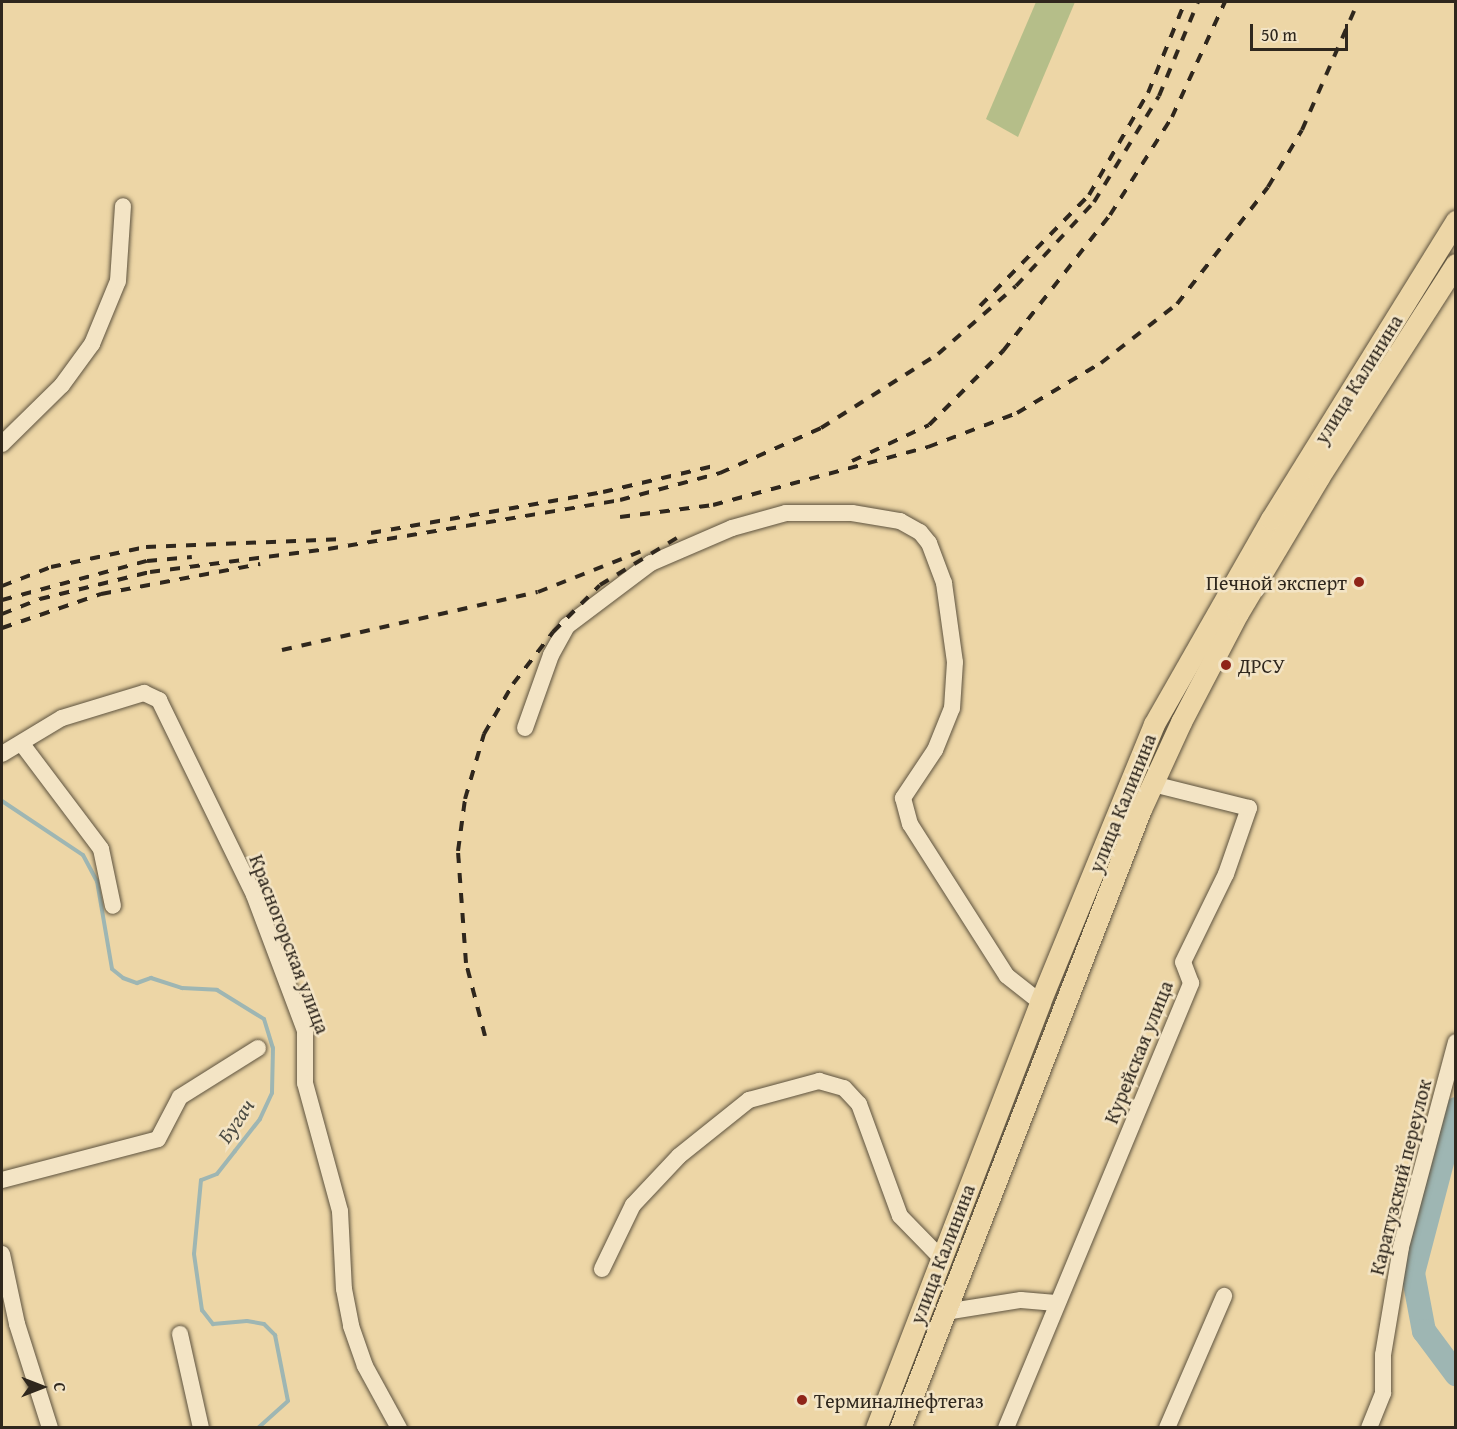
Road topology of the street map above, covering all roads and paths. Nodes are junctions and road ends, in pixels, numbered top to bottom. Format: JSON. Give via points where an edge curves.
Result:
{"nodes":[{"id":1,"x":123,"y":206,"type":"dead end"},
{"id":2,"x":1455,"y":221,"type":"edge"},
{"id":3,"x":1455,"y":264,"type":"edge"},
{"id":4,"x":2,"y":444,"type":"edge"},
{"id":5,"x":525,"y":729,"type":"dead end"},
{"id":6,"x":22,"y":744,"type":"junction"},
{"id":7,"x":2,"y":754,"type":"edge"},
{"id":8,"x":1153,"y":784,"type":"junction"},
{"id":9,"x":113,"y":906,"type":"dead end"},
{"id":10,"x":1040,"y":1002,"type":"junction"},
{"id":11,"x":1455,"y":1042,"type":"edge"},
{"id":12,"x":258,"y":1048,"type":"dead end"},
{"id":13,"x":2,"y":1180,"type":"edge"},
{"id":14,"x":2,"y":1254,"type":"edge"},
{"id":15,"x":941,"y":1258,"type":"junction"},
{"id":16,"x":602,"y":1269,"type":"dead end"},
{"id":17,"x":1224,"y":1296,"type":"dead end"},
{"id":18,"x":1056,"y":1303,"type":"junction"},
{"id":19,"x":945,"y":1312,"type":"junction"},
{"id":20,"x":180,"y":1334,"type":"dead end"},
{"id":21,"x":50,"y":1428,"type":"edge"},
{"id":22,"x":201,"y":1428,"type":"edge"},
{"id":23,"x":399,"y":1428,"type":"edge"},
{"id":24,"x":876,"y":1428,"type":"edge"},
{"id":25,"x":900,"y":1428,"type":"edge"},
{"id":26,"x":1006,"y":1428,"type":"edge"},
{"id":27,"x":1167,"y":1428,"type":"edge"},
{"id":28,"x":1369,"y":1428,"type":"edge"}],
"edges":[{"from":1,"to":4,"type":"street","via":[[118,281],[92,344],[63,385]]},
{"from":2,"to":10,"type":"main road","name":"улица Калинина","via":[[1271,519],[1154,724]]},
{"from":3,"to":8,"type":"main road","name":"улица Калинина","via":[[1254,585],[1204,675]]},
{"from":5,"to":10,"type":"street","via":[[567,626],[651,563],[732,528],[786,513],[852,513],[900,521],[920,532],[929,543],[944,583],[955,662],[952,708],[935,750],[903,798],[910,824],[1007,976]]},
{"from":6,"to":7,"type":"street","name":"Красногорская улица"},
{"from":6,"to":9,"type":"street","via":[[100,849]]},
{"from":6,"to":23,"type":"street","name":"Красногорская улица","via":[[44,726],[62,718],[144,693],[159,700],[254,895],[305,1031],[305,1083],[339,1211],[344,1290],[351,1326],[365,1366]]},
{"from":8,"to":18,"type":"street","name":"Курейская улица","via":[[1249,808],[1226,874],[1183,962],[1191,983]]},
{"from":8,"to":19,"type":"main road","name":"улица Калинина"},
{"from":10,"to":15,"type":"main road","name":"улица Калинина"},
{"from":11,"to":28,"type":"street","name":"Каратузский переулок","via":[[1401,1247],[1383,1355],[1383,1393]]},
{"from":12,"to":13,"type":"street","via":[[180,1097],[158,1139]]},
{"from":14,"to":21,"type":"street","via":[[17,1324]]},
{"from":15,"to":16,"type":"street","via":[[900,1216],[859,1104],[844,1089],[819,1080],[748,1100],[679,1156],[633,1205]]},
{"from":15,"to":24,"type":"main road","name":"улица Калинина"},
{"from":17,"to":27,"type":"street"},
{"from":18,"to":19,"type":"street","via":[[1021,1300]]},
{"from":18,"to":26,"type":"street","name":"Курейская улица"},
{"from":19,"to":25,"type":"main road","name":"улица Калинина"},
{"from":20,"to":22,"type":"street"}]}
